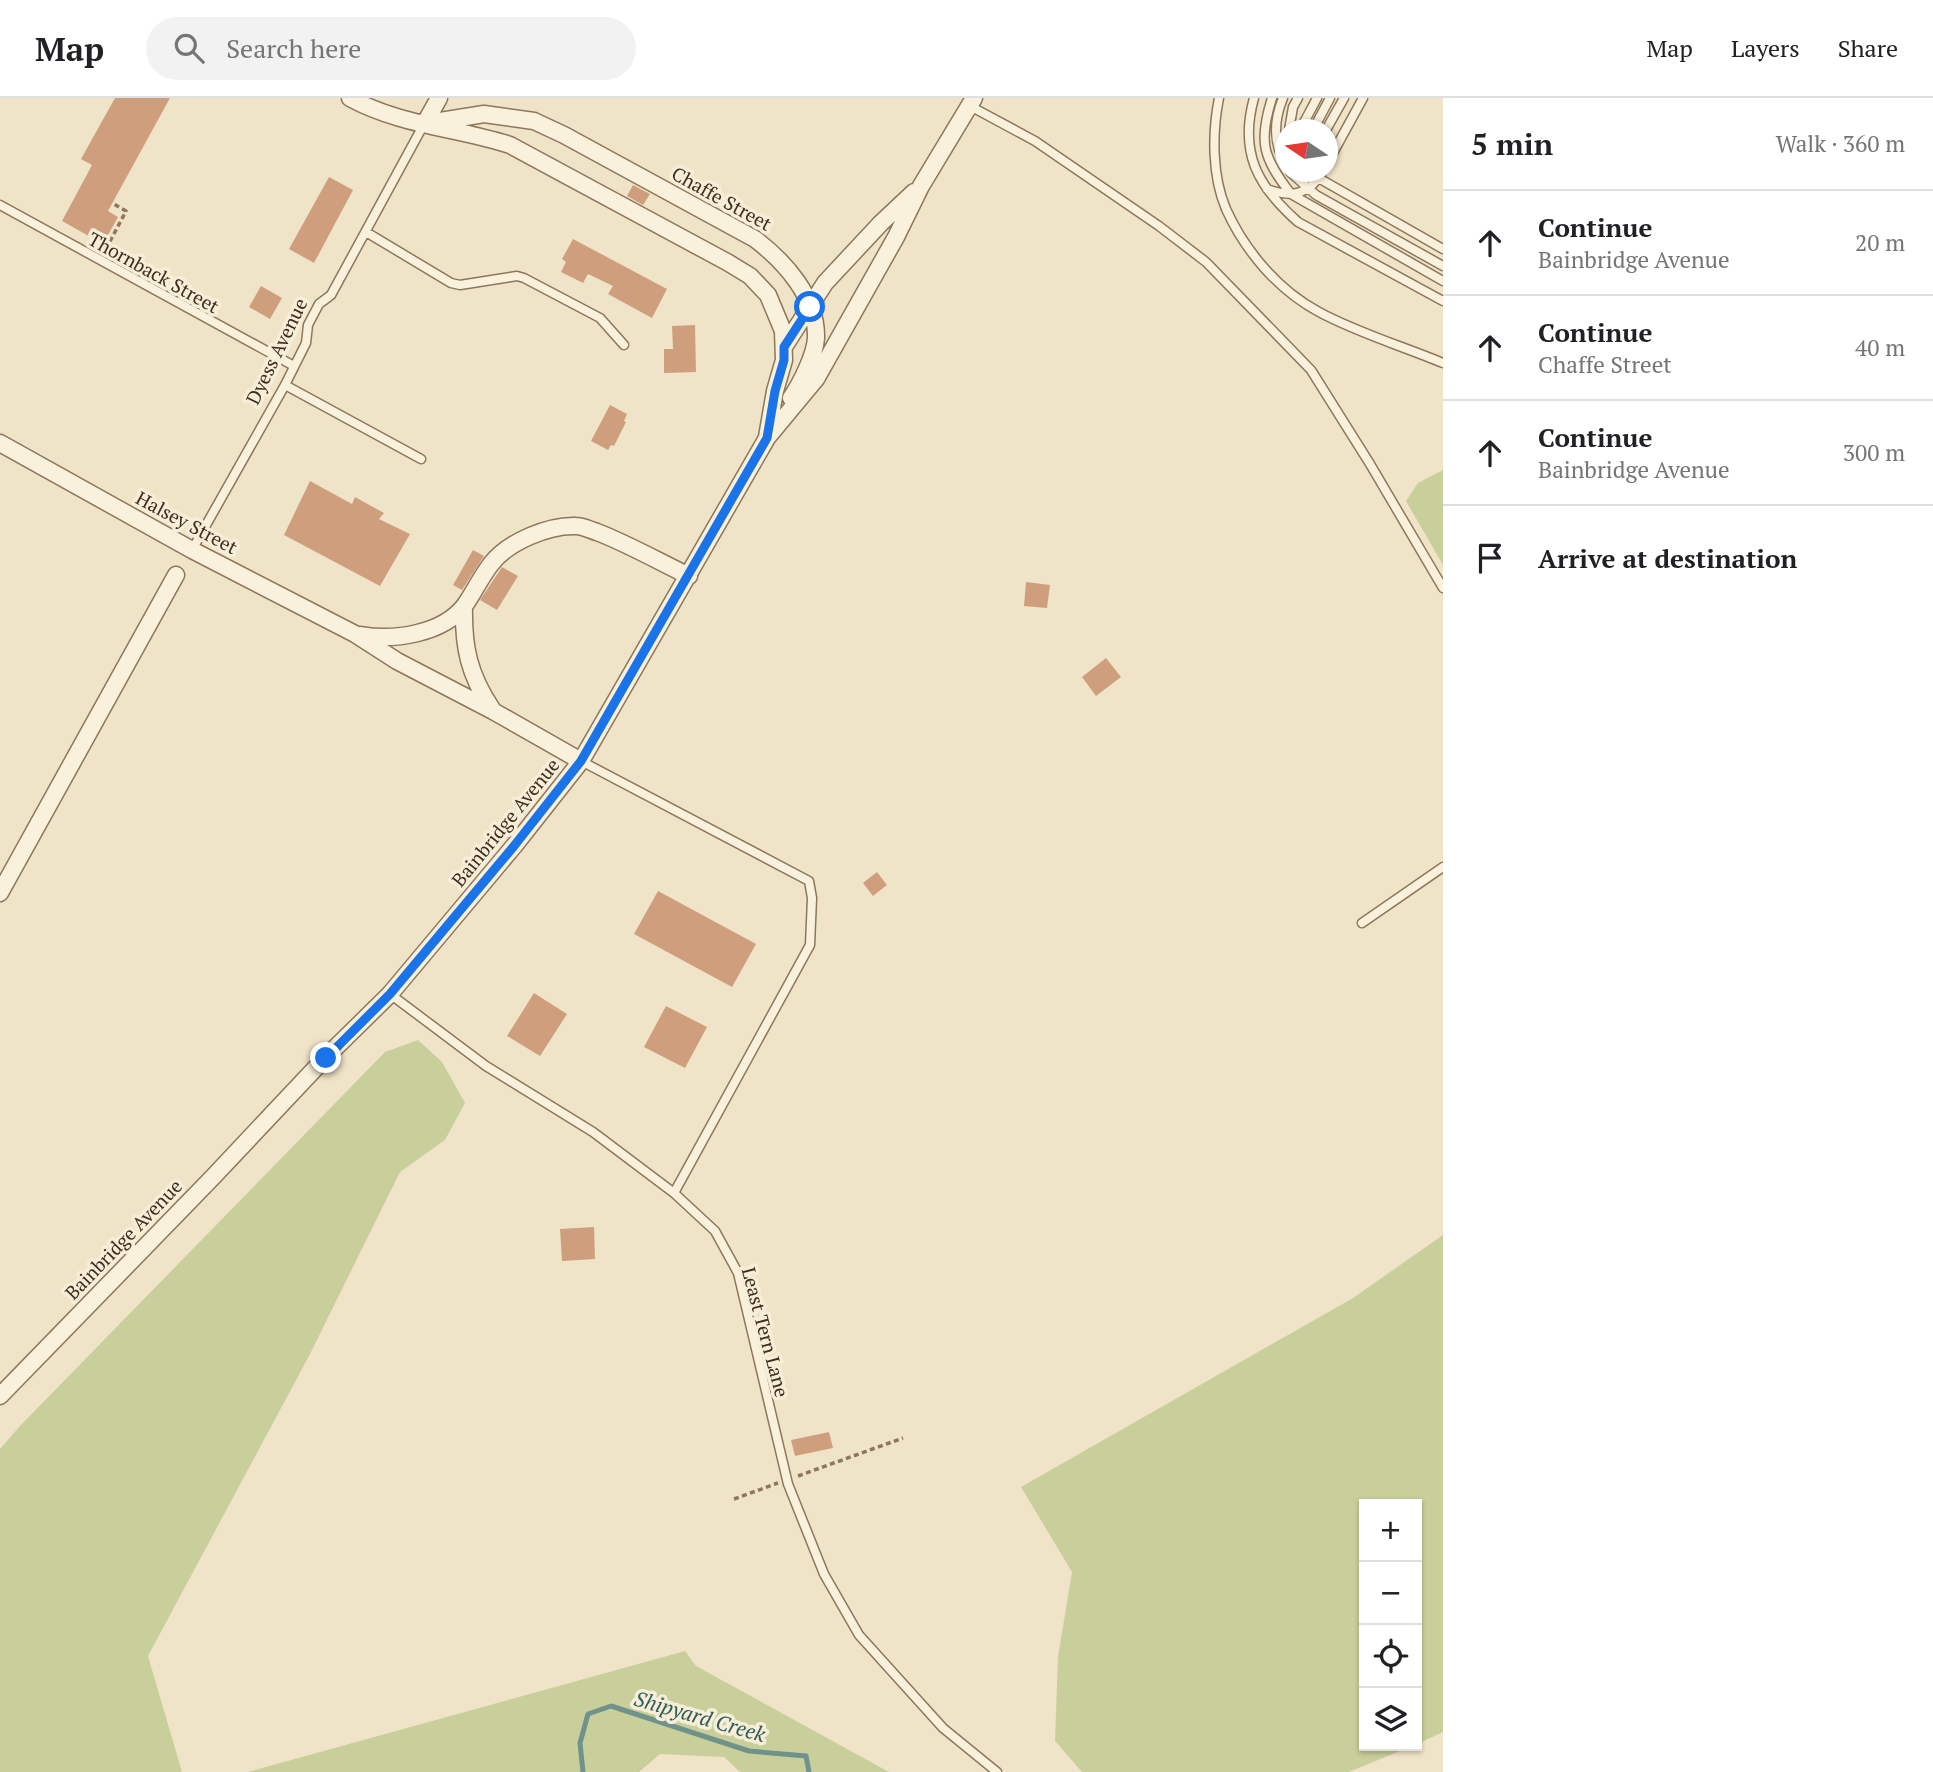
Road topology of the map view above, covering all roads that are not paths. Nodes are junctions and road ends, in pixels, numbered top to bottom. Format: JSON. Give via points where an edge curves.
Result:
{"nodes":[{"id":1,"x":350,"y":98,"type":"edge"},
{"id":2,"x":439,"y":98,"type":"edge"},
{"id":3,"x":1219,"y":98,"type":"edge"},
{"id":4,"x":1254,"y":98,"type":"edge"},
{"id":5,"x":1272,"y":98,"type":"edge"},
{"id":6,"x":1283,"y":98,"type":"edge"},
{"id":7,"x":1298,"y":98,"type":"edge"},
{"id":8,"x":1317,"y":98,"type":"edge"},
{"id":9,"x":1330,"y":98,"type":"edge"},
{"id":10,"x":1344,"y":98,"type":"edge"},
{"id":11,"x":1363,"y":98,"type":"edge"},
{"id":12,"x":972,"y":102,"type":"edge"},
{"id":13,"x":1277,"y":119,"type":"edge"},
{"id":14,"x":1291,"y":119,"type":"edge"},
{"id":15,"x":1306,"y":119,"type":"edge"},
{"id":16,"x":1319,"y":119,"type":"edge"},
{"id":17,"x":1332,"y":119,"type":"edge"},
{"id":18,"x":425,"y":123,"type":"junction"},
{"id":19,"x":1338,"y":144,"type":"edge"},
{"id":20,"x":1301,"y":182,"type":"edge"},
{"id":21,"x":1314,"y":182,"type":"edge"},
{"id":22,"x":1332,"y":182,"type":"edge"},
{"id":23,"x":922,"y":186,"type":"junction"},
{"id":24,"x":1267,"y":188,"type":"junction"},
{"id":25,"x":1308,"y":189,"type":"junction"},
{"id":26,"x":1291,"y":194,"type":"junction"},
{"id":27,"x":0,"y":205,"type":"edge"},
{"id":28,"x":366,"y":232,"type":"junction"},
{"id":29,"x":1443,"y":249,"type":"edge"},
{"id":30,"x":1443,"y":266,"type":"edge"},
{"id":31,"x":1443,"y":281,"type":"edge"},
{"id":32,"x":1443,"y":301,"type":"edge"},
{"id":33,"x":810,"y":307,"type":"junction"},
{"id":34,"x":624,"y":345,"type":"dead end"},
{"id":35,"x":784,"y":347,"type":"junction"},
{"id":36,"x":1443,"y":363,"type":"edge"},
{"id":37,"x":294,"y":366,"type":"junction"},
{"id":38,"x":285,"y":385,"type":"junction"},
{"id":39,"x":767,"y":438,"type":"junction"},
{"id":40,"x":0,"y":443,"type":"edge"},
{"id":41,"x":421,"y":459,"type":"dead end"},
{"id":42,"x":192,"y":550,"type":"junction"},
{"id":43,"x":176,"y":575,"type":"dead end"},
{"id":44,"x":689,"y":576,"type":"junction"},
{"id":45,"x":1443,"y":588,"type":"edge"},
{"id":46,"x":464,"y":606,"type":"junction"},
{"id":47,"x":355,"y":634,"type":"junction"},
{"id":48,"x":493,"y":711,"type":"junction"},
{"id":49,"x":581,"y":761,"type":"junction"},
{"id":50,"x":1443,"y":867,"type":"edge"},
{"id":51,"x":0,"y":893,"type":"edge"},
{"id":52,"x":1362,"y":923,"type":"dead end"},
{"id":53,"x":390,"y":994,"type":"junction"},
{"id":54,"x":674,"y":1193,"type":"junction"},
{"id":55,"x":0,"y":1396,"type":"edge"},
{"id":56,"x":997,"y":1772,"type":"edge"}],
"edges":[{"from":1,"to":18,"type":"street","name":"Chaffe Street"},
{"from":2,"to":18,"type":"street","name":"Dyess Avenue"},
{"from":3,"to":36,"type":"lane","via":[[1218,179],[1226,208],[1254,256],[1278,282],[1318,312]]},
{"from":4,"to":24,"type":"lane","via":[[1248,135],[1252,161]]},
{"from":5,"to":26,"type":"lane","via":[[1263,140],[1267,159]]},
{"from":6,"to":13,"type":"lane"},
{"from":7,"to":14,"type":"lane"},
{"from":8,"to":15,"type":"lane"},
{"from":9,"to":16,"type":"lane"},
{"from":10,"to":17,"type":"lane"},
{"from":11,"to":19,"type":"lane"},
{"from":12,"to":23,"type":"street","name":"Bainbridge Avenue"},
{"from":12,"to":45,"type":"lane","via":[[1206,262],[1311,370]]},
{"from":18,"to":28,"type":"lane","name":"Dyess Avenue"},
{"from":18,"to":33,"type":"street","name":"Chaffe Street","via":[[484,114],[534,121],[564,135],[755,239],[789,269]]},
{"from":18,"to":35,"type":"street","name":"Chaffe Street","via":[[510,145],[750,276],[768,295],[783,331]]},
{"from":20,"to":25,"type":"lane"},
{"from":21,"to":25,"type":"lane"},
{"from":22,"to":29,"type":"lane"},
{"from":23,"to":33,"type":"street","name":"Bainbridge Avenue","via":[[881,223]]},
{"from":23,"to":39,"type":"street","name":"Bainbridge Avenue","via":[[816,379]]},
{"from":24,"to":26,"type":"lane"},
{"from":24,"to":32,"type":"lane","via":[[1298,222]]},
{"from":25,"to":26,"type":"lane"},
{"from":25,"to":30,"type":"lane"},
{"from":26,"to":31,"type":"lane"},
{"from":27,"to":37,"type":"lane","name":"Thornback Street"},
{"from":28,"to":34,"type":"lane","via":[[460,285],[524,278],[600,318]]},
{"from":28,"to":37,"type":"lane","name":"Dyess Avenue","via":[[331,295],[319,304]]},
{"from":33,"to":35,"type":"street","name":"Bainbridge Avenue"},
{"from":33,"to":39,"type":"street","name":"Chaffe Street","via":[[816,339],[807,368]]},
{"from":35,"to":39,"type":"street","name":"Chaffe Street"},
{"from":37,"to":38,"type":"lane","name":"Dyess Avenue"},
{"from":38,"to":41,"type":"lane"},
{"from":38,"to":42,"type":"lane","name":"Dyess Avenue"},
{"from":39,"to":44,"type":"street","name":"Bainbridge Avenue"},
{"from":40,"to":42,"type":"street","name":"Halsey Street"},
{"from":42,"to":47,"type":"street","name":"Halsey Street"},
{"from":43,"to":51,"type":"street"},
{"from":44,"to":46,"type":"street","name":"Halsey Street","via":[[578,526],[545,531],[515,543],[492,562]]},
{"from":44,"to":49,"type":"street","name":"Bainbridge Avenue"},
{"from":46,"to":47,"type":"street","name":"Halsey Street","via":[[431,629],[397,637]]},
{"from":46,"to":48,"type":"street","via":[[465,651],[478,688]]},
{"from":47,"to":48,"type":"street","name":"Halsey Street"},
{"from":48,"to":49,"type":"street","name":"Halsey Street"},
{"from":49,"to":53,"type":"street","name":"Bainbridge Avenue"},
{"from":49,"to":54,"type":"lane","via":[[809,881],[810,945]]},
{"from":50,"to":52,"type":"lane"},
{"from":53,"to":54,"type":"lane","name":"Least Tern Lane","via":[[486,1066],[593,1132]]},
{"from":53,"to":55,"type":"street","name":"Bainbridge Avenue"},
{"from":54,"to":56,"type":"lane","name":"Least Tern Lane","via":[[715,1231],[738,1273],[787,1480],[824,1574],[859,1635],[943,1728]]}]}
